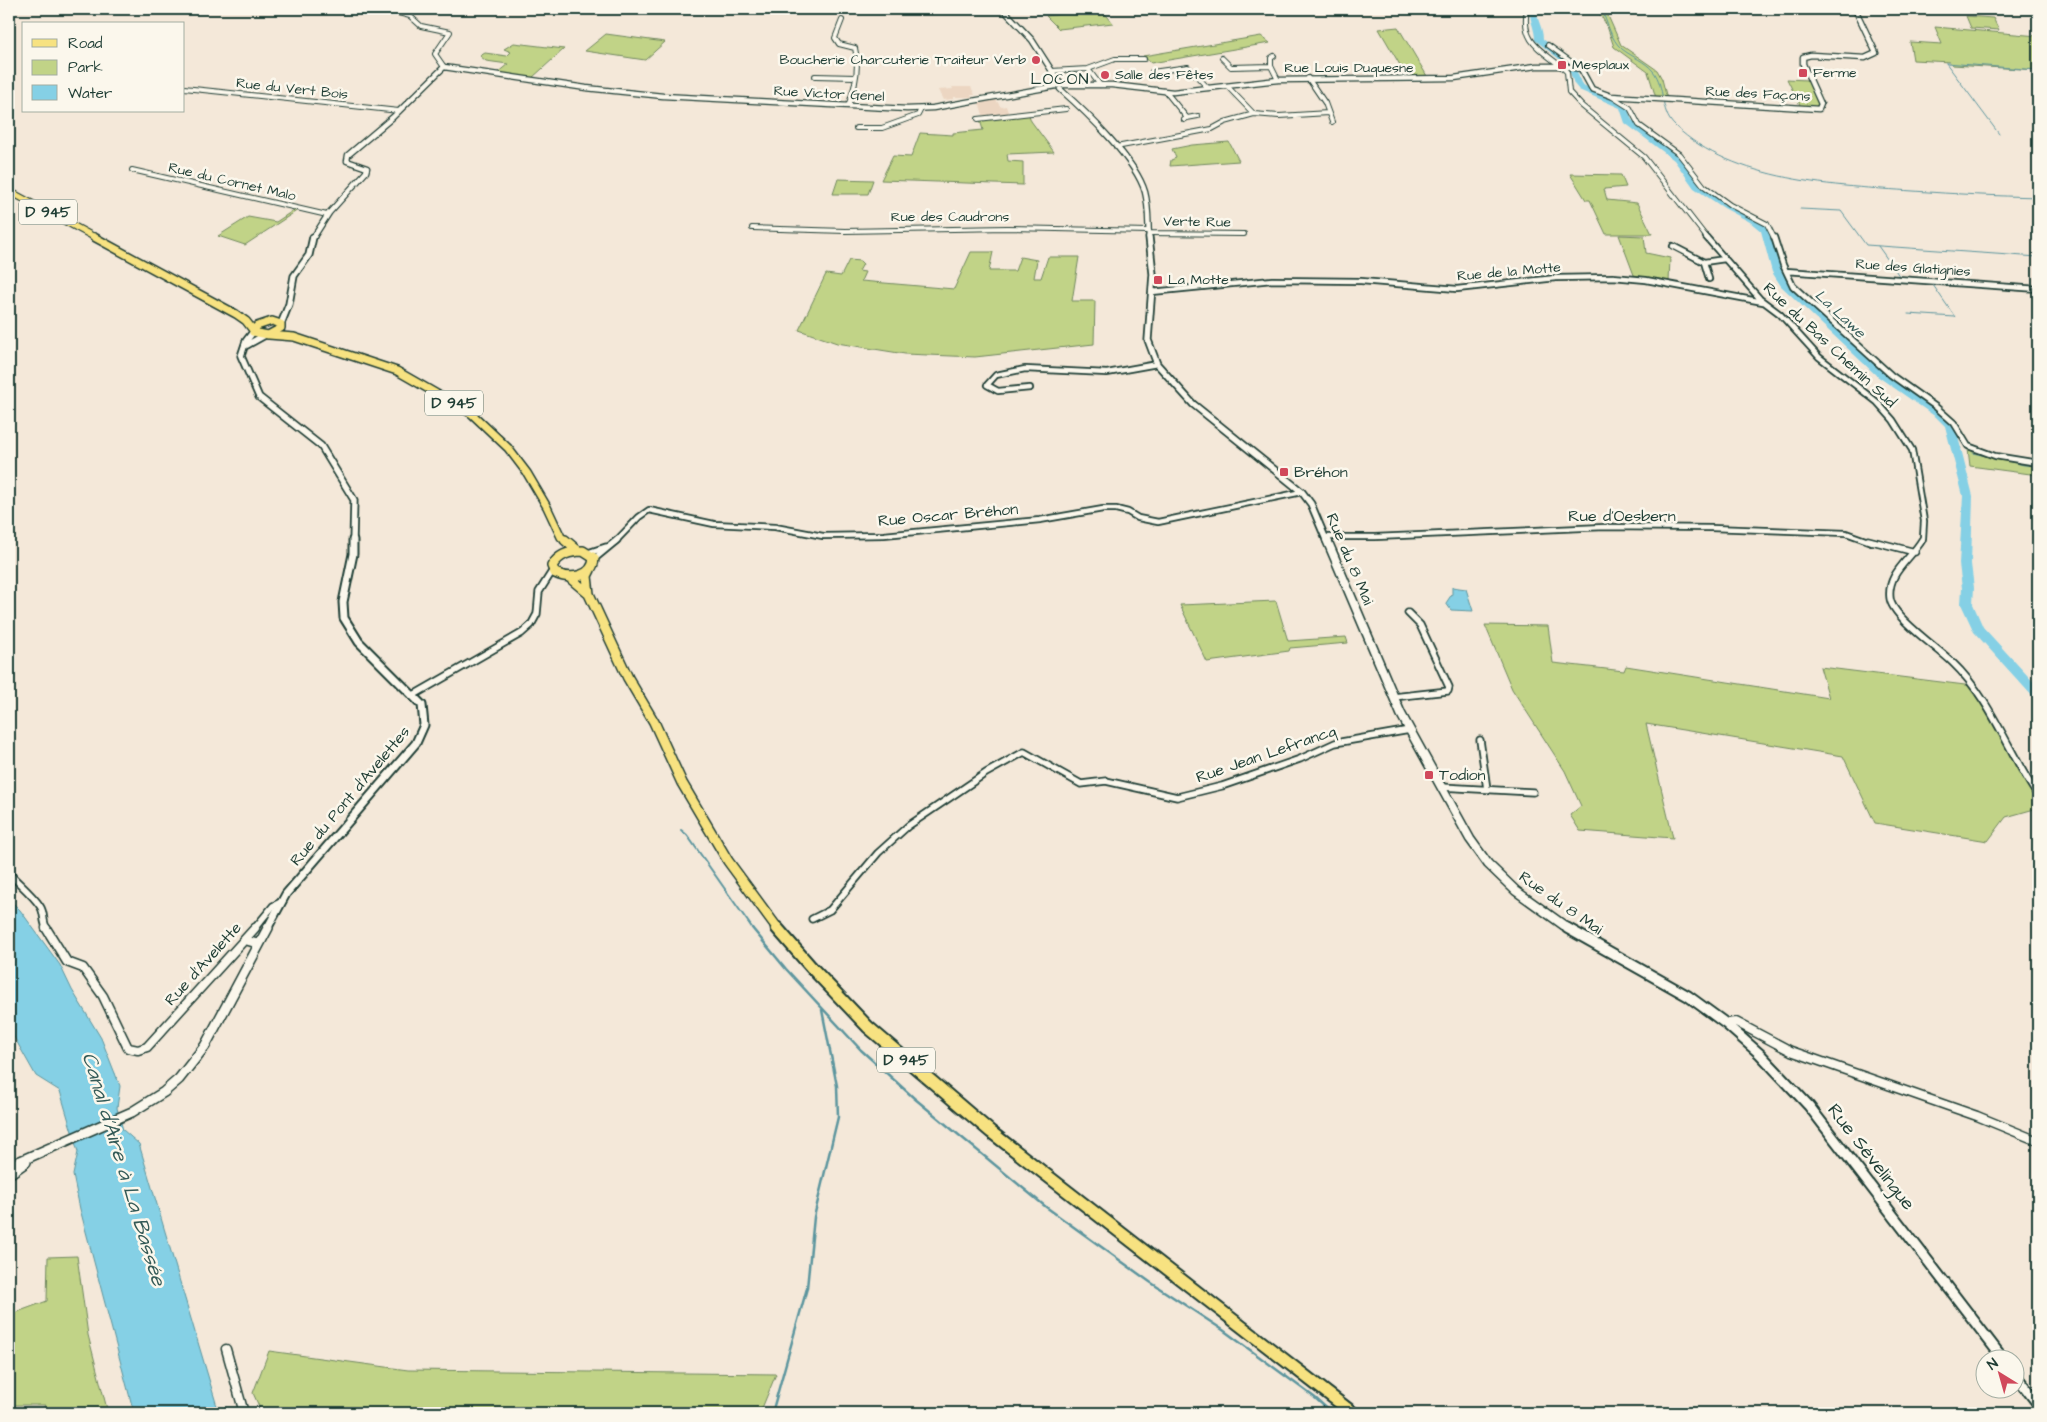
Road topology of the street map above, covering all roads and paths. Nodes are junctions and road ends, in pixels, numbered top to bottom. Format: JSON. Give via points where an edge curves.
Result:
{"nodes":[{"id":1,"x":383,"y":9,"type":"edge"},
{"id":2,"x":1003,"y":9,"type":"edge"},
{"id":3,"x":1527,"y":9,"type":"edge"},
{"id":4,"x":1855,"y":9,"type":"edge"},
{"id":5,"x":842,"y":20,"type":"dead end"},
{"id":6,"x":1548,"y":45,"type":"dead end"},
{"id":7,"x":1274,"y":56,"type":"dead end"},
{"id":8,"x":1222,"y":58,"type":"dead end"},
{"id":9,"x":1144,"y":59,"type":"dead end"},
{"id":10,"x":1271,"y":66,"type":"junction"},
{"id":11,"x":1561,"y":66,"type":"junction"},
{"id":12,"x":444,"y":67,"type":"junction"},
{"id":13,"x":1088,"y":69,"type":"junction"},
{"id":14,"x":1579,"y":69,"type":"junction"},
{"id":15,"x":1051,"y":71,"type":"junction"},
{"id":16,"x":1152,"y":72,"type":"dead end"},
{"id":17,"x":814,"y":76,"type":"dead end"},
{"id":18,"x":855,"y":77,"type":"junction"},
{"id":19,"x":1308,"y":78,"type":"junction"},
{"id":20,"x":1278,"y":80,"type":"junction"},
{"id":21,"x":1100,"y":85,"type":"junction"},
{"id":22,"x":1227,"y":86,"type":"junction"},
{"id":23,"x":1061,"y":87,"type":"junction"},
{"id":24,"x":185,"y":88,"type":"edge"},
{"id":25,"x":1208,"y":88,"type":"junction"},
{"id":26,"x":1166,"y":92,"type":"junction"},
{"id":27,"x":1611,"y":96,"type":"junction"},
{"id":28,"x":848,"y":106,"type":"junction"},
{"id":29,"x":921,"y":109,"type":"junction"},
{"id":30,"x":1066,"y":109,"type":"dead end"},
{"id":31,"x":399,"y":111,"type":"junction"},
{"id":32,"x":1328,"y":113,"type":"junction"},
{"id":33,"x":1254,"y":114,"type":"junction"},
{"id":34,"x":1198,"y":116,"type":"dead end"},
{"id":35,"x":978,"y":119,"type":"dead end"},
{"id":36,"x":1332,"y":122,"type":"dead end"},
{"id":37,"x":856,"y":128,"type":"dead end"},
{"id":38,"x":1116,"y":148,"type":"junction"},
{"id":39,"x":132,"y":170,"type":"dead end"},
{"id":40,"x":9,"y":190,"type":"edge"},
{"id":41,"x":327,"y":216,"type":"junction"},
{"id":42,"x":752,"y":228,"type":"dead end"},
{"id":43,"x":1149,"y":232,"type":"junction"},
{"id":44,"x":1244,"y":234,"type":"dead end"},
{"id":45,"x":1673,"y":246,"type":"dead end"},
{"id":46,"x":1725,"y":260,"type":"junction"},
{"id":47,"x":1704,"y":262,"type":"junction"},
{"id":48,"x":1786,"y":271,"type":"junction"},
{"id":49,"x":1709,"y":279,"type":"dead end"},
{"id":50,"x":2038,"y":288,"type":"edge"},
{"id":51,"x":1153,"y":290,"type":"junction"},
{"id":52,"x":1763,"y":302,"type":"junction"},
{"id":53,"x":287,"y":311,"type":"junction"},
{"id":54,"x":236,"y":314,"type":"junction"},
{"id":55,"x":266,"y":322,"type":"junction"},
{"id":56,"x":281,"y":326,"type":"junction"},
{"id":57,"x":253,"y":331,"type":"junction"},
{"id":58,"x":267,"y":335,"type":"junction"},
{"id":59,"x":294,"y":338,"type":"junction"},
{"id":60,"x":243,"y":349,"type":"junction"},
{"id":61,"x":1157,"y":364,"type":"junction"},
{"id":62,"x":1030,"y":388,"type":"dead end"},
{"id":63,"x":2038,"y":463,"type":"edge"},
{"id":64,"x":1302,"y":492,"type":"junction"},
{"id":65,"x":561,"y":537,"type":"junction"},
{"id":66,"x":1326,"y":537,"type":"junction"},
{"id":67,"x":608,"y":547,"type":"junction"},
{"id":68,"x":578,"y":551,"type":"junction"},
{"id":69,"x":1915,"y":552,"type":"junction"},
{"id":70,"x":588,"y":553,"type":"junction"},
{"id":71,"x":560,"y":556,"type":"junction"},
{"id":72,"x":594,"y":559,"type":"junction"},
{"id":73,"x":553,"y":570,"type":"junction"},
{"id":74,"x":590,"y":570,"type":"junction"},
{"id":75,"x":565,"y":577,"type":"junction"},
{"id":76,"x":543,"y":585,"type":"junction"},
{"id":77,"x":589,"y":594,"type":"junction"},
{"id":78,"x":1408,"y":613,"type":"dead end"},
{"id":79,"x":412,"y":696,"type":"junction"},
{"id":80,"x":1393,"y":697,"type":"junction"},
{"id":81,"x":1410,"y":730,"type":"junction"},
{"id":82,"x":1480,"y":740,"type":"dead end"},
{"id":83,"x":1441,"y":787,"type":"junction"},
{"id":84,"x":1487,"y":789,"type":"junction"},
{"id":85,"x":1533,"y":792,"type":"dead end"},
{"id":86,"x":2038,"y":796,"type":"edge"},
{"id":87,"x":9,"y":873,"type":"edge"},
{"id":88,"x":281,"y":902,"type":"junction"},
{"id":89,"x":812,"y":919,"type":"dead end"},
{"id":90,"x":245,"y":940,"type":"junction"},
{"id":91,"x":259,"y":944,"type":"junction"},
{"id":92,"x":1688,"y":996,"type":"joint"},
{"id":93,"x":1725,"y":1023,"type":"junction"},
{"id":94,"x":2038,"y":1141,"type":"edge"},
{"id":95,"x":33,"y":1158,"type":"junction"},
{"id":96,"x":9,"y":1166,"type":"edge"},
{"id":97,"x":9,"y":1174,"type":"edge"},
{"id":98,"x":226,"y":1349,"type":"dead end"},
{"id":99,"x":1996,"y":1350,"type":"edge"},
{"id":100,"x":2024,"y":1386,"type":"edge"},
{"id":101,"x":2038,"y":1404,"type":"edge"},
{"id":102,"x":244,"y":1413,"type":"edge"},
{"id":103,"x":1353,"y":1413,"type":"edge"}],
"edges":[{"from":1,"to":12,"type":"street","via":[[410,16],[421,26],[450,32],[435,54]]},
{"from":2,"to":15,"type":"main road","name":"Rue du 8 Mai","via":[[1032,40]]},
{"from":3,"to":11,"type":"street","via":[[1534,46]]},
{"from":4,"to":27,"type":"street","name":"Rue des Façons","via":[[1876,53],[1865,58],[1803,57],[1802,64],[1821,104],[1819,109]]},
{"from":5,"to":18,"type":"street","via":[[835,38],[839,44],[855,48],[858,56]]},
{"from":6,"to":14,"type":"street","via":[[1576,63]]},
{"from":7,"to":10,"type":"street"},
{"from":8,"to":10,"type":"street","via":[[1231,66]]},
{"from":9,"to":13,"type":"street","via":[[1134,57],[1099,62]]},
{"from":10,"to":20,"type":"street"},
{"from":11,"to":14,"type":"street","name":"Rue Louis Duquesne"},
{"from":11,"to":19,"type":"street","name":"Rue Louis Duquesne","via":[[1536,66],[1454,78]]},
{"from":11,"to":46,"type":"street","name":"Rue du Bas Chemin Sud","via":[[1567,72],[1568,92],[1644,157]]},
{"from":12,"to":28,"type":"street","name":"Rue Victor Genel","via":[[609,91]]},
{"from":12,"to":31,"type":"street"},
{"from":13,"to":15,"type":"street"},
{"from":13,"to":21,"type":"street"},
{"from":14,"to":27,"type":"street","via":[[1592,88]]},
{"from":15,"to":23,"type":"main road","name":"Rue du 8 Mai"},
{"from":16,"to":25,"type":"street","via":[[1188,67]]},
{"from":17,"to":18,"type":"street"},
{"from":18,"to":28,"type":"street"},
{"from":19,"to":20,"type":"street","name":"Rue Louis Duquesne"},
{"from":19,"to":32,"type":"street"},
{"from":20,"to":22,"type":"street","name":"Rue Louis Duquesne"},
{"from":21,"to":23,"type":"street","name":"Rue Louis Duquesne"},
{"from":21,"to":26,"type":"street","name":"Rue Louis Duquesne"},
{"from":22,"to":25,"type":"street","name":"Rue Louis Duquesne"},
{"from":22,"to":33,"type":"street"},
{"from":23,"to":29,"type":"street","name":"Rue Victor Genel"},
{"from":23,"to":38,"type":"main road","name":"Rue du 8 Mai"},
{"from":24,"to":31,"type":"street","name":"Rue du Vert Bois"},
{"from":25,"to":26,"type":"street","name":"Rue Louis Duquesne"},
{"from":26,"to":34,"type":"street","via":[[1186,119]]},
{"from":27,"to":48,"type":"street","via":[[1627,105],[1644,129],[1679,154],[1704,186],[1772,229]]},
{"from":28,"to":29,"type":"street","name":"Rue Victor Genel"},
{"from":29,"to":37,"type":"street","via":[[918,115],[882,128]]},
{"from":30,"to":35,"type":"street"},
{"from":31,"to":41,"type":"street","via":[[348,155],[346,161],[364,166],[366,172]]},
{"from":32,"to":33,"type":"street"},
{"from":32,"to":36,"type":"street"},
{"from":33,"to":38,"type":"street","via":[[1213,128]]},
{"from":38,"to":43,"type":"main road","name":"Rue du 8 Mai","via":[[1133,167],[1142,185],[1147,201]]},
{"from":39,"to":41,"type":"street","name":"Rue du Cornet Malo"},
{"from":40,"to":54,"type":"main road","number":"D 945"},
{"from":41,"to":53,"type":"street","via":[[311,241],[309,255],[294,276]]},
{"from":42,"to":43,"type":"street","name":"Rue des Caudrons","via":[[845,231],[1007,228]]},
{"from":43,"to":44,"type":"street","name":"Verte Rue"},
{"from":43,"to":51,"type":"main road","name":"Rue du 8 Mai"},
{"from":45,"to":47,"type":"street"},
{"from":46,"to":47,"type":"street"},
{"from":46,"to":52,"type":"street","name":"Rue du Bas Chemin Sud"},
{"from":47,"to":49,"type":"street"},
{"from":48,"to":50,"type":"street","name":"Rue des Glatignies"},
{"from":48,"to":63,"type":"street","via":[[1804,298],[1891,375],[1954,423],[1968,446],[1995,456]]},
{"from":51,"to":52,"type":"street","name":"Rue de la Motte","via":[[1293,279],[1457,289],[1556,278],[1613,277]]},
{"from":51,"to":61,"type":"main road","name":"Rue du 8 Mai","via":[[1148,340]]},
{"from":52,"to":69,"type":"street","name":"Rue du Bas Chemin Sud","via":[[1780,314],[1819,356],[1877,402],[1912,450],[1924,521],[1923,538]]},
{"from":53,"to":55,"type":"street"},
{"from":53,"to":56,"type":"street"},
{"from":54,"to":55,"type":"main road","number":"D 945"},
{"from":54,"to":57,"type":"main road","number":"D 945"},
{"from":55,"to":56,"type":"main road","via":[[276,322]]},
{"from":55,"to":57,"type":"main road"},
{"from":56,"to":58,"type":"main road"},
{"from":56,"to":59,"type":"main road","number":"D 945"},
{"from":57,"to":58,"type":"main road","via":[[257,335]]},
{"from":57,"to":60,"type":"street"},
{"from":58,"to":59,"type":"main road","number":"D 945"},
{"from":58,"to":60,"type":"street","via":[[255,339]]},
{"from":59,"to":65,"type":"main road","number":"D 945","via":[[397,371],[472,414],[508,448],[527,473]]},
{"from":60,"to":79,"type":"street","name":"Rue du Pont d'Avelettes","via":[[241,356],[259,397],[316,440],[354,500],[352,554],[343,602],[344,618],[359,642]]},
{"from":61,"to":62,"type":"street","via":[[1107,373],[1025,369],[996,375],[987,385],[998,391]]},
{"from":61,"to":64,"type":"main road","name":"Rue du 8 Mai","via":[[1193,404]]},
{"from":64,"to":66,"type":"main road","name":"Rue du 8 Mai"},
{"from":64,"to":67,"type":"street","name":"Rue Oscar Bréhon","via":[[1158,522],[1116,509],[1103,509],[1040,520],[823,536],[775,528],[714,524],[649,510]]},
{"from":65,"to":68,"type":"main road","number":"D 945"},
{"from":65,"to":71,"type":"main road","number":"D 945"},
{"from":66,"to":69,"type":"street","name":"Rue d'Oesbern","via":[[1605,527],[1711,528],[1846,533]]},
{"from":66,"to":80,"type":"main road","name":"Rue du 8 Mai"},
{"from":67,"to":70,"type":"street","name":"Rue Oscar Bréhon"},
{"from":67,"to":72,"type":"street","name":"Rue Oscar Bréhon"},
{"from":68,"to":70,"type":"main road"},
{"from":68,"to":71,"type":"main road"},
{"from":69,"to":86,"type":"street","name":"Rue du Bas Chemin Sud","via":[[1896,572],[1889,585],[1890,601],[1907,624],[1953,663],[1984,699],[2021,771]]},
{"from":70,"to":72,"type":"main road"},
{"from":71,"to":73,"type":"main road","via":[[554,562]]},
{"from":72,"to":74,"type":"main road"},
{"from":73,"to":75,"type":"main road"},
{"from":73,"to":76,"type":"street"},
{"from":74,"to":75,"type":"main road","via":[[580,576]]},
{"from":74,"to":77,"type":"main road","number":"D 945","via":[[587,576]]},
{"from":75,"to":76,"type":"street"},
{"from":75,"to":77,"type":"main road","number":"D 945"},
{"from":76,"to":79,"type":"street","via":[[537,614],[522,633]]},
{"from":77,"to":103,"type":"main road","number":"D 945","via":[[682,783],[739,876],[811,967],[868,1027],[991,1132]]},
{"from":78,"to":80,"type":"street","via":[[1420,625],[1449,687],[1439,693]]},
{"from":79,"to":88,"type":"street","name":"Rue du Pont d'Avelettes","via":[[422,705],[424,713],[424,725],[416,743]]},
{"from":80,"to":81,"type":"main road","name":"Rue du 8 Mai"},
{"from":81,"to":83,"type":"main road","name":"Rue du 8 Mai"},
{"from":81,"to":89,"type":"street","name":"Rue Jean Lefrancq","via":[[1335,743],[1300,759],[1222,786],[1177,797],[1106,781],[1081,784],[1024,752],[986,773],[908,826],[878,853],[830,910]]},
{"from":82,"to":84,"type":"street"},
{"from":83,"to":84,"type":"street"},
{"from":83,"to":92,"type":"main road","name":"Rue du 8 Mai","via":[[1478,851],[1516,890],[1578,935]]},
{"from":84,"to":85,"type":"street"},
{"from":87,"to":90,"type":"street","name":"Rue d'Avelette","via":[[40,906],[44,924],[68,962],[83,968],[103,996],[128,1048],[138,1050],[147,1047]]},
{"from":88,"to":90,"type":"street","name":"Rue d'Avelette","via":[[273,906]]},
{"from":88,"to":91,"type":"street"},
{"from":90,"to":91,"type":"street"},
{"from":91,"to":95,"type":"street","via":[[206,1046],[192,1066],[166,1091],[134,1111]]},
{"from":92,"to":93,"type":"main road","name":"Rue Sévelingue"},
{"from":93,"to":94,"type":"street","via":[[1736,1022],[1791,1051],[1977,1116]]},
{"from":93,"to":99,"type":"main road","name":"Rue Sévelingue","via":[[1760,1054],[1809,1106]]},
{"from":95,"to":96,"type":"street"},
{"from":95,"to":97,"type":"street"},
{"from":98,"to":102,"type":"street"},
{"from":100,"to":101,"type":"main road"}]}
